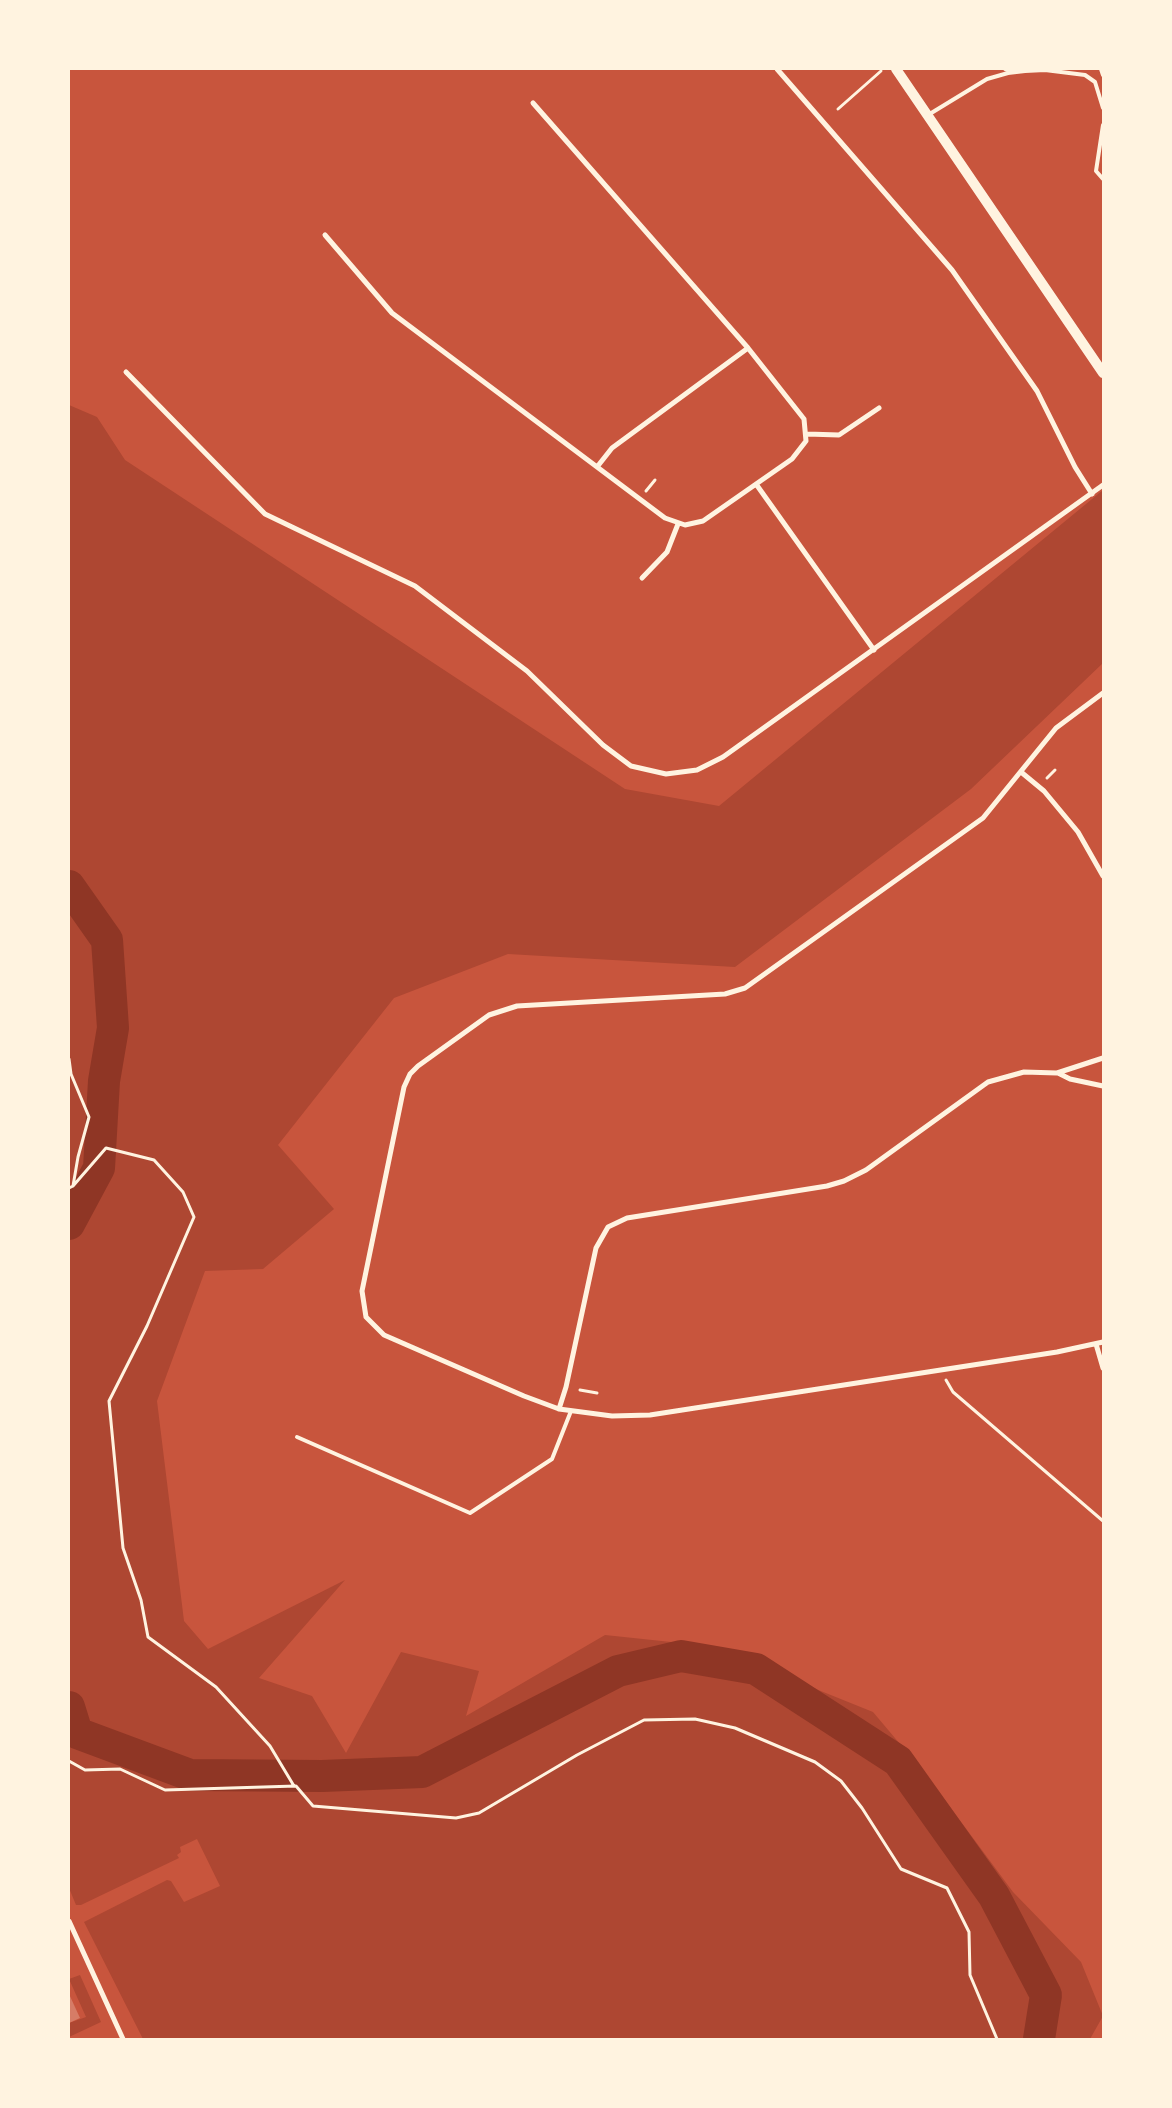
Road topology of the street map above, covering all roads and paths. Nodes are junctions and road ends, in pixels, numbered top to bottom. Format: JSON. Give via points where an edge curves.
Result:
{"nodes":[{"id":1,"x":777,"y":69,"type":"edge"},
{"id":2,"x":896,"y":69,"type":"edge"},
{"id":3,"x":1005,"y":69,"type":"edge"},
{"id":4,"x":1101,"y":69,"type":"edge"},
{"id":5,"x":881,"y":71,"type":"dead end"},
{"id":6,"x":1016,"y":72,"type":"junction"},
{"id":7,"x":1103,"y":75,"type":"edge"},
{"id":8,"x":533,"y":103,"type":"dead end"},
{"id":9,"x":1103,"y":108,"type":"edge"},
{"id":10,"x":838,"y":109,"type":"dead end"},
{"id":11,"x":927,"y":115,"type":"junction"},
{"id":12,"x":1103,"y":125,"type":"edge"},
{"id":13,"x":1103,"y":178,"type":"edge"},
{"id":14,"x":325,"y":235,"type":"dead end"},
{"id":15,"x":748,"y":348,"type":"junction"},
{"id":16,"x":126,"y":372,"type":"dead end"},
{"id":17,"x":1103,"y":372,"type":"edge"},
{"id":18,"x":879,"y":408,"type":"dead end"},
{"id":19,"x":807,"y":434,"type":"junction"},
{"id":20,"x":597,"y":467,"type":"junction"},
{"id":21,"x":655,"y":480,"type":"dead end"},
{"id":22,"x":756,"y":484,"type":"junction"},
{"id":23,"x":1103,"y":485,"type":"edge"},
{"id":24,"x":646,"y":492,"type":"dead end"},
{"id":25,"x":1092,"y":494,"type":"junction"},
{"id":26,"x":678,"y":524,"type":"junction"},
{"id":27,"x":642,"y":578,"type":"dead end"},
{"id":28,"x":874,"y":650,"type":"junction"},
{"id":29,"x":1103,"y":693,"type":"edge"},
{"id":30,"x":1055,"y":770,"type":"dead end"},
{"id":31,"x":1021,"y":772,"type":"junction"},
{"id":32,"x":1047,"y":778,"type":"dead end"},
{"id":33,"x":1103,"y":876,"type":"edge"},
{"id":34,"x":1103,"y":1058,"type":"edge"},
{"id":35,"x":69,"y":1059,"type":"edge"},
{"id":36,"x":1057,"y":1072,"type":"junction"},
{"id":37,"x":1103,"y":1086,"type":"edge"},
{"id":38,"x":72,"y":1186,"type":"edge"},
{"id":39,"x":1103,"y":1342,"type":"edge"},
{"id":40,"x":1096,"y":1344,"type":"junction"},
{"id":41,"x":1103,"y":1368,"type":"edge"},
{"id":42,"x":946,"y":1378,"type":"dead end"},
{"id":43,"x":580,"y":1390,"type":"dead end"},
{"id":44,"x":597,"y":1393,"type":"dead end"},
{"id":45,"x":559,"y":1409,"type":"junction"},
{"id":46,"x":571,"y":1411,"type":"junction"},
{"id":47,"x":297,"y":1437,"type":"dead end"},
{"id":48,"x":1103,"y":1521,"type":"edge"},
{"id":49,"x":69,"y":1761,"type":"edge"},
{"id":50,"x":294,"y":1786,"type":"junction"},
{"id":51,"x":69,"y":1921,"type":"edge"},
{"id":52,"x":123,"y":2039,"type":"edge"},
{"id":53,"x":996,"y":2039,"type":"edge"}],
"edges":[{"from":1,"to":25,"type":"street","via":[[952,270],[1037,391]]},
{"from":2,"to":11,"type":"main road"},
{"from":3,"to":6,"type":"lane"},
{"from":4,"to":7,"type":"lane"},
{"from":5,"to":10,"type":"path"},
{"from":6,"to":9,"type":"lane","via":[[1045,70],[1085,75],[1095,82]]},
{"from":6,"to":11,"type":"lane","via":[[987,79]]},
{"from":8,"to":15,"type":"street"},
{"from":11,"to":17,"type":"main road"},
{"from":12,"to":13,"type":"lane","via":[[1096,171]]},
{"from":14,"to":20,"type":"street","via":[[392,313]]},
{"from":15,"to":19,"type":"street","via":[[796,406],[804,419]]},
{"from":15,"to":20,"type":"street","via":[[612,448]]},
{"from":16,"to":28,"type":"street","via":[[265,514],[416,586],[527,671],[603,745],[632,766],[666,774],[697,770],[724,757]]},
{"from":18,"to":19,"type":"street","via":[[838,434]]},
{"from":19,"to":22,"type":"street","via":[[803,448],[792,459]]},
{"from":20,"to":26,"type":"street","via":[[664,518]]},
{"from":21,"to":24,"type":"path"},
{"from":22,"to":26,"type":"street","via":[[703,521]]},
{"from":22,"to":28,"type":"street"},
{"from":23,"to":25,"type":"street"},
{"from":25,"to":28,"type":"street"},
{"from":26,"to":27,"type":"street","via":[[667,552]]},
{"from":29,"to":31,"type":"street","via":[[1056,728]]},
{"from":30,"to":32,"type":"path"},
{"from":31,"to":33,"type":"street","via":[[1044,792],[1078,832]]},
{"from":31,"to":45,"type":"street","via":[[984,818],[744,988],[725,994],[517,1006],[489,1015],[410,1074],[404,1087],[362,1291],[366,1317],[384,1335]]},
{"from":34,"to":36,"type":"street"},
{"from":35,"to":38,"type":"path","via":[[71,1074],[89,1117]]},
{"from":36,"to":37,"type":"street","via":[[1070,1079]]},
{"from":36,"to":45,"type":"street","via":[[1024,1072],[988,1082],[866,1170],[844,1181],[627,1218],[608,1227],[596,1248]]},
{"from":38,"to":50,"type":"path","via":[[106,1148],[154,1160],[183,1192],[194,1217],[147,1326],[109,1401],[123,1548],[141,1600],[148,1637],[216,1687],[270,1746]]},
{"from":39,"to":40,"type":"street"},
{"from":40,"to":41,"type":"street"},
{"from":40,"to":46,"type":"street","via":[[650,1415],[612,1416]]},
{"from":42,"to":48,"type":"path","via":[[953,1392]]},
{"from":43,"to":44,"type":"path"},
{"from":45,"to":46,"type":"street"},
{"from":46,"to":47,"type":"lane","via":[[552,1459],[470,1513]]},
{"from":49,"to":50,"type":"path","via":[[85,1770],[120,1769],[165,1790]]},
{"from":50,"to":53,"type":"path","via":[[313,1806],[456,1818],[479,1813],[644,1720],[695,1720],[735,1728],[814,1762],[841,1781],[901,1870],[947,1888],[969,1932],[970,1975]]},
{"from":51,"to":52,"type":"street"}]}
